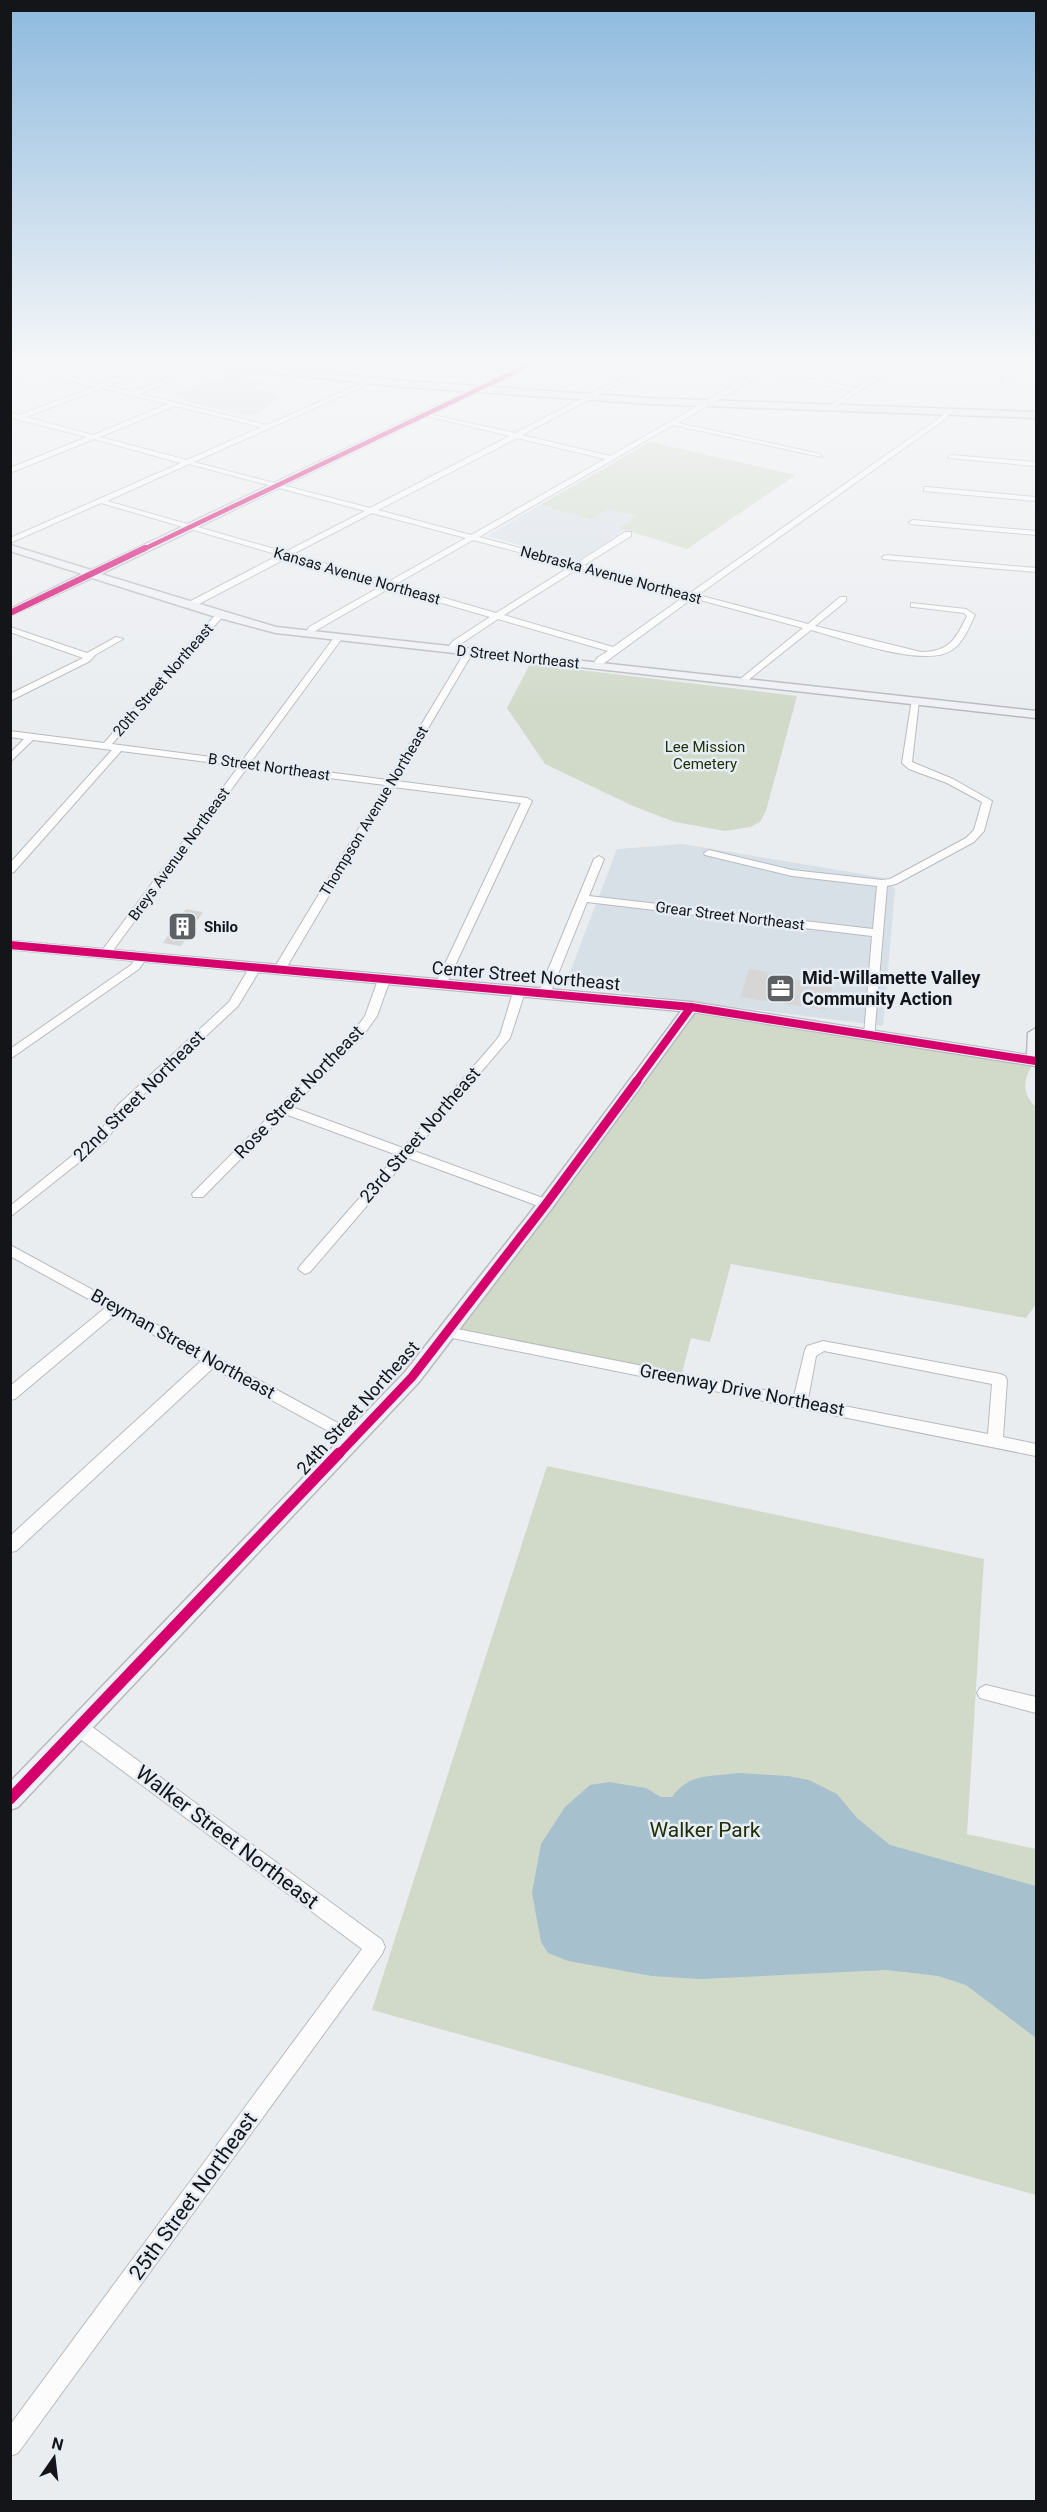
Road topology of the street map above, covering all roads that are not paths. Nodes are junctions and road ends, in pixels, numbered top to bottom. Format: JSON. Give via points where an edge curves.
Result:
{"nodes":[{"id":1,"x":150,"y":479,"type":"edge"},
{"id":2,"x":251,"y":479,"type":"edge"},
{"id":3,"x":290,"y":479,"type":"edge"},
{"id":4,"x":431,"y":479,"type":"edge"},
{"id":5,"x":573,"y":479,"type":"edge"},
{"id":6,"x":856,"y":479,"type":"edge"},
{"id":7,"x":276,"y":486,"type":"junction"},
{"id":8,"x":927,"y":489,"type":"dead end"},
{"id":9,"x":1036,"y":499,"type":"edge"},
{"id":10,"x":100,"y":501,"type":"junction"},
{"id":11,"x":370,"y":511,"type":"junction"},
{"id":12,"x":913,"y":522,"type":"dead end"},
{"id":13,"x":189,"y":527,"type":"junction"},
{"id":14,"x":1036,"y":533,"type":"edge"},
{"id":15,"x":628,"y":534,"type":"dead end"},
{"id":16,"x":469,"y":537,"type":"junction"},
{"id":17,"x":10,"y":541,"type":"edge"},
{"id":18,"x":10,"y":548,"type":"edge"},
{"id":19,"x":285,"y":556,"type":"junction"},
{"id":20,"x":886,"y":557,"type":"dead end"},
{"id":21,"x":577,"y":566,"type":"junction"},
{"id":22,"x":1036,"y":570,"type":"edge"},
{"id":23,"x":92,"y":574,"type":"junction"},
{"id":24,"x":387,"y":584,"type":"junction"},
{"id":25,"x":691,"y":596,"type":"junction"},
{"id":26,"x":843,"y":599,"type":"dead end"},
{"id":27,"x":190,"y":605,"type":"junction"},
{"id":28,"x":914,"y":605,"type":"dead end"},
{"id":29,"x":10,"y":613,"type":"edge"},
{"id":30,"x":220,"y":615,"type":"junction"},
{"id":31,"x":497,"y":616,"type":"junction"},
{"id":32,"x":809,"y":628,"type":"junction"},
{"id":33,"x":10,"y":629,"type":"edge"},
{"id":34,"x":309,"y":634,"type":"junction"},
{"id":35,"x":339,"y":637,"type":"junction"},
{"id":36,"x":119,"y":639,"type":"dead end"},
{"id":37,"x":450,"y":650,"type":"junction"},
{"id":38,"x":615,"y":650,"type":"junction"},
{"id":39,"x":469,"y":652,"type":"junction"},
{"id":40,"x":89,"y":657,"type":"junction"},
{"id":41,"x":596,"y":666,"type":"junction"},
{"id":42,"x":742,"y":682,"type":"junction"},
{"id":43,"x":10,"y":698,"type":"edge"},
{"id":44,"x":915,"y":701,"type":"junction"},
{"id":45,"x":1036,"y":715,"type":"edge"},
{"id":46,"x":10,"y":734,"type":"edge"},
{"id":47,"x":31,"y":737,"type":"junction"},
{"id":48,"x":107,"y":745,"type":"junction"},
{"id":49,"x":120,"y":747,"type":"junction"},
{"id":50,"x":10,"y":759,"type":"edge"},
{"id":51,"x":245,"y":764,"type":"junction"},
{"id":52,"x":390,"y":783,"type":"junction"},
{"id":53,"x":709,"y":853,"type":"dead end"},
{"id":54,"x":599,"y":859,"type":"dead end"},
{"id":55,"x":10,"y":870,"type":"edge"},
{"id":56,"x":882,"y":883,"type":"junction"},
{"id":57,"x":584,"y":898,"type":"junction"},
{"id":58,"x":877,"y":933,"type":"junction"},
{"id":59,"x":10,"y":945,"type":"edge"},
{"id":60,"x":105,"y":954,"type":"junction"},
{"id":61,"x":141,"y":958,"type":"junction"},
{"id":62,"x":255,"y":968,"type":"junction"},
{"id":63,"x":279,"y":970,"type":"junction"},
{"id":64,"x":384,"y":980,"type":"junction"},
{"id":65,"x":441,"y":985,"type":"junction"},
{"id":66,"x":519,"y":992,"type":"junction"},
{"id":67,"x":544,"y":994,"type":"junction"},
{"id":68,"x":691,"y":1007,"type":"junction"},
{"id":69,"x":1036,"y":1033,"type":"edge"},
{"id":70,"x":870,"y":1035,"type":"junction"},
{"id":71,"x":10,"y":1055,"type":"edge"},
{"id":72,"x":1036,"y":1061,"type":"edge"},
{"id":73,"x":284,"y":1109,"type":"junction"},
{"id":74,"x":406,"y":1153,"type":"junction"},
{"id":75,"x":198,"y":1194,"type":"dead end"},
{"id":76,"x":546,"y":1204,"type":"junction"},
{"id":77,"x":10,"y":1213,"type":"edge"},
{"id":78,"x":10,"y":1250,"type":"edge"},
{"id":79,"x":305,"y":1269,"type":"dead end"},
{"id":80,"x":115,"y":1307,"type":"junction"},
{"id":81,"x":447,"y":1332,"type":"junction"},
{"id":82,"x":211,"y":1360,"type":"junction"},
{"id":83,"x":10,"y":1395,"type":"edge"},
{"id":84,"x":800,"y":1401,"type":"junction"},
{"id":85,"x":355,"y":1439,"type":"junction"},
{"id":86,"x":995,"y":1441,"type":"junction"},
{"id":87,"x":1036,"y":1450,"type":"edge"},
{"id":88,"x":10,"y":1546,"type":"edge"},
{"id":89,"x":986,"y":1693,"type":"dead end"},
{"id":90,"x":1036,"y":1705,"type":"edge"},
{"id":91,"x":78,"y":1727,"type":"junction"},
{"id":92,"x":10,"y":1799,"type":"edge"},
{"id":93,"x":375,"y":1947,"type":"joint"},
{"id":94,"x":10,"y":2445,"type":"edge"}],
"edges":[{"from":1,"to":10,"type":"street"},
{"from":2,"to":7,"type":"street","name":"Nebraska Avenue Northeast"},
{"from":3,"to":7,"type":"street"},
{"from":4,"to":11,"type":"street"},
{"from":5,"to":16,"type":"street"},
{"from":6,"to":25,"type":"street"},
{"from":7,"to":11,"type":"street","name":"Nebraska Avenue Northeast"},
{"from":7,"to":13,"type":"street"},
{"from":8,"to":9,"type":"street"},
{"from":10,"to":13,"type":"street","name":"Kansas Avenue Northeast"},
{"from":10,"to":17,"type":"street"},
{"from":11,"to":16,"type":"street","name":"Nebraska Avenue Northeast"},
{"from":11,"to":19,"type":"street"},
{"from":12,"to":14,"type":"street"},
{"from":13,"to":19,"type":"street","name":"Kansas Avenue Northeast"},
{"from":13,"to":23,"type":"street"},
{"from":15,"to":21,"type":"street"},
{"from":16,"to":21,"type":"street","name":"Nebraska Avenue Northeast"},
{"from":16,"to":24,"type":"street"},
{"from":18,"to":23,"type":"street","name":"D Street Northeast"},
{"from":19,"to":24,"type":"street","name":"Kansas Avenue Northeast"},
{"from":19,"to":27,"type":"street"},
{"from":20,"to":22,"type":"street"},
{"from":21,"to":25,"type":"street","name":"Nebraska Avenue Northeast"},
{"from":21,"to":31,"type":"street"},
{"from":23,"to":27,"type":"street","name":"D Street Northeast"},
{"from":23,"to":29,"type":"street"},
{"from":24,"to":31,"type":"street","name":"Kansas Avenue Northeast"},
{"from":24,"to":34,"type":"street"},
{"from":25,"to":32,"type":"street","name":"Nebraska Avenue Northeast"},
{"from":25,"to":38,"type":"street"},
{"from":26,"to":32,"type":"street"},
{"from":27,"to":30,"type":"street","name":"D Street Northeast"},
{"from":28,"to":32,"type":"street","name":"Nebraska Avenue Northeast","via":[[966,611],[971,615],[957,643],[946,653],[934,655],[908,653]]},
{"from":30,"to":34,"type":"street","name":"D Street Northeast"},
{"from":30,"to":48,"type":"street","name":"20th Street Northeast"},
{"from":31,"to":37,"type":"street"},
{"from":31,"to":38,"type":"street","name":"Kansas Avenue Northeast"},
{"from":32,"to":42,"type":"street"},
{"from":33,"to":40,"type":"street"},
{"from":34,"to":35,"type":"street","name":"D Street Northeast"},
{"from":35,"to":37,"type":"street","name":"D Street Northeast"},
{"from":35,"to":51,"type":"street","name":"Breys Avenue Northeast"},
{"from":36,"to":40,"type":"street"},
{"from":37,"to":39,"type":"street","name":"D Street Northeast"},
{"from":38,"to":41,"type":"street"},
{"from":39,"to":41,"type":"street","name":"D Street Northeast"},
{"from":39,"to":52,"type":"street","name":"Thompson Avenue Northeast"},
{"from":40,"to":43,"type":"street"},
{"from":41,"to":42,"type":"street","name":"D Street Northeast"},
{"from":42,"to":44,"type":"street","name":"D Street Northeast"},
{"from":44,"to":45,"type":"street","name":"D Street Northeast"},
{"from":44,"to":56,"type":"street","via":[[907,763],[987,803],[979,831],[970,840],[892,882]]},
{"from":46,"to":47,"type":"street","name":"B Street Northeast"},
{"from":47,"to":48,"type":"street","name":"B Street Northeast"},
{"from":47,"to":50,"type":"street"},
{"from":48,"to":49,"type":"street","name":"B Street Northeast"},
{"from":49,"to":51,"type":"street","name":"B Street Northeast"},
{"from":49,"to":55,"type":"street","name":"20th Street Northeast"},
{"from":51,"to":52,"type":"street","name":"B Street Northeast"},
{"from":51,"to":60,"type":"street","name":"Breys Avenue Northeast"},
{"from":52,"to":63,"type":"street","name":"Thompson Avenue Northeast"},
{"from":52,"to":65,"type":"street","name":"B Street Northeast","via":[[527,801]]},
{"from":53,"to":56,"type":"street","via":[[792,873]]},
{"from":54,"to":57,"type":"street"},
{"from":56,"to":58,"type":"street"},
{"from":57,"to":58,"type":"street","name":"Grear Street Northeast"},
{"from":57,"to":67,"type":"street"},
{"from":58,"to":70,"type":"street"},
{"from":59,"to":60,"type":"street","name":"Center Street Northeast"},
{"from":60,"to":61,"type":"street","name":"Center Street Northeast"},
{"from":61,"to":62,"type":"street","name":"Center Street Northeast"},
{"from":61,"to":71,"type":"street","via":[[135,967]]},
{"from":62,"to":63,"type":"street","name":"Center Street Northeast"},
{"from":62,"to":77,"type":"street","name":"22nd Street Northeast","via":[[234,1004],[121,1109],[102,1138]]},
{"from":63,"to":64,"type":"street","name":"Center Street Northeast"},
{"from":64,"to":65,"type":"street","name":"Center Street Northeast"},
{"from":64,"to":73,"type":"street","name":"Rose Street Northeast","via":[[367,1023]]},
{"from":65,"to":66,"type":"street","name":"Center Street Northeast"},
{"from":66,"to":67,"type":"street","name":"Center Street Northeast"},
{"from":66,"to":74,"type":"street","name":"23rd Street Northeast","via":[[506,1035]]},
{"from":67,"to":68,"type":"street","name":"Center Street Northeast"},
{"from":68,"to":70,"type":"street","name":"Center Street Northeast"},
{"from":68,"to":76,"type":"street","name":"24th Street Northeast"},
{"from":69,"to":72,"type":"street"},
{"from":70,"to":72,"type":"street","name":"Center Street Northeast"},
{"from":73,"to":74,"type":"street"},
{"from":73,"to":75,"type":"street","name":"Rose Street Northeast"},
{"from":74,"to":76,"type":"street"},
{"from":74,"to":79,"type":"street","name":"23rd Street Northeast"},
{"from":76,"to":81,"type":"street","name":"24th Street Northeast"},
{"from":78,"to":80,"type":"street","name":"Breyman Street Northeast"},
{"from":80,"to":82,"type":"street","name":"Breyman Street Northeast"},
{"from":80,"to":83,"type":"street"},
{"from":81,"to":84,"type":"street","name":"Greenway Drive Northeast"},
{"from":81,"to":85,"type":"street","name":"24th Street Northeast"},
{"from":82,"to":85,"type":"street","name":"Breyman Street Northeast"},
{"from":82,"to":88,"type":"street"},
{"from":84,"to":86,"type":"street","name":"Greenway Drive Northeast"},
{"from":84,"to":86,"type":"street","via":[[809,1356],[812,1350],[823,1346],[1000,1380]]},
{"from":85,"to":91,"type":"street","name":"24th Street Northeast"},
{"from":86,"to":87,"type":"street","name":"Greenway Drive Northeast"},
{"from":89,"to":90,"type":"street"},
{"from":91,"to":92,"type":"street","name":"24th Street Northeast"},
{"from":91,"to":93,"type":"street","name":"Walker Street Northeast"},
{"from":93,"to":94,"type":"street","name":"25th Street Northeast"}]}
